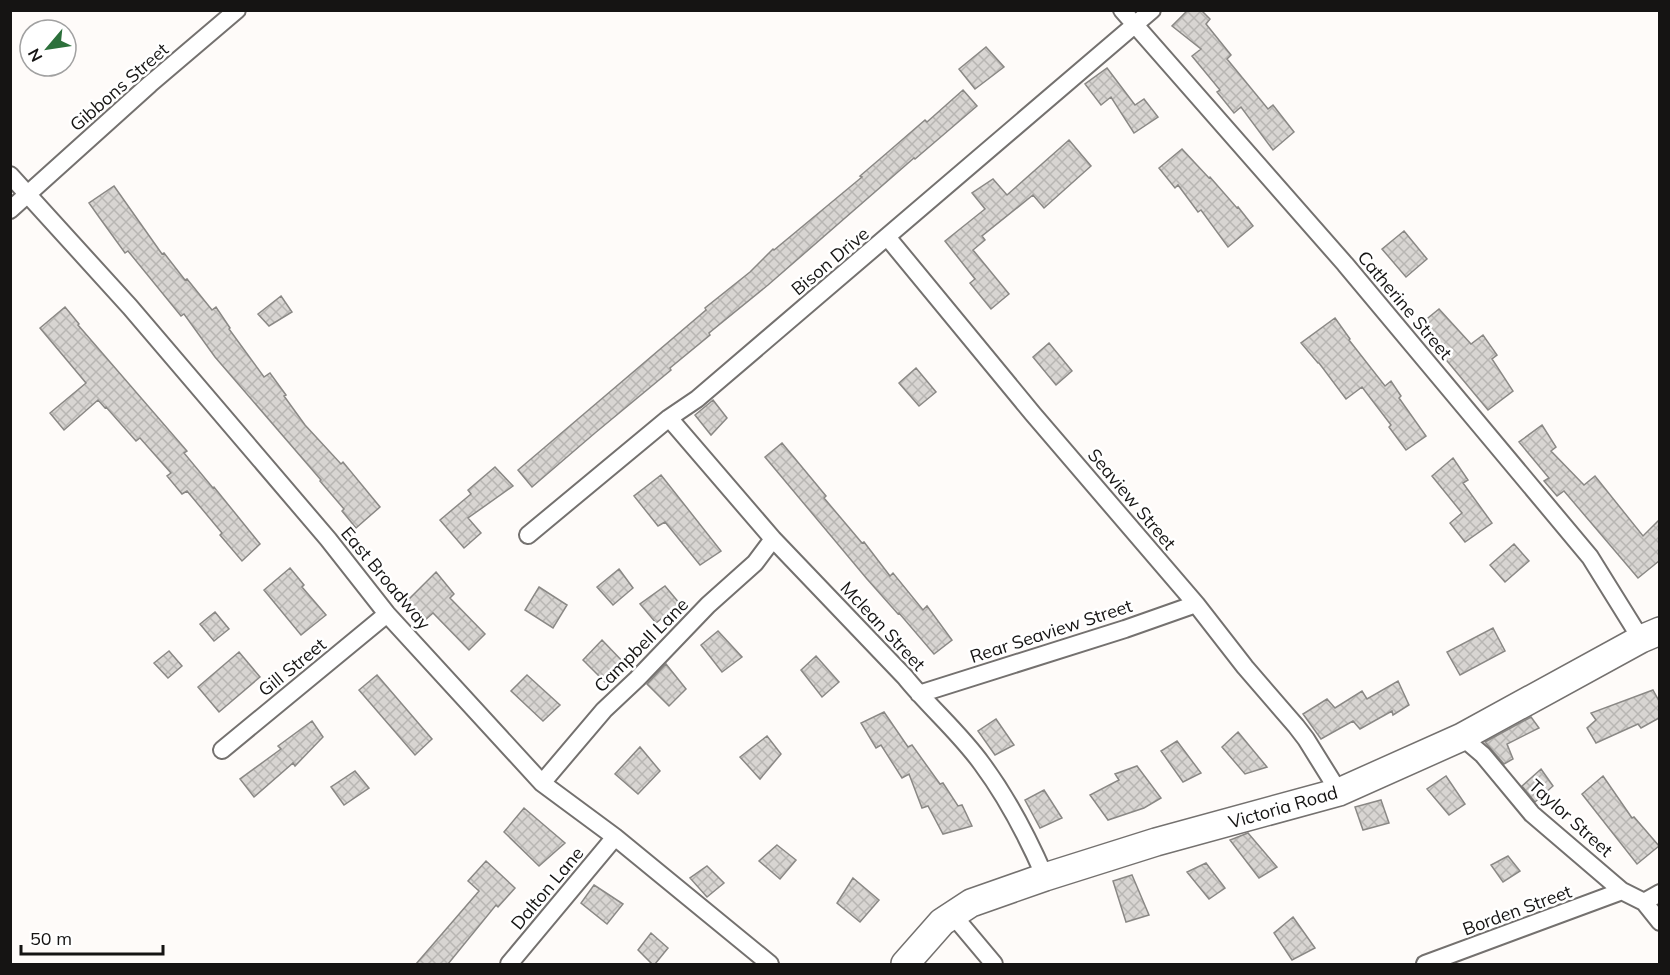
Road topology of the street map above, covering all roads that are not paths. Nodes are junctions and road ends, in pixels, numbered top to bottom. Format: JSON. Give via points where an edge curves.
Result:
{"nodes":[{"id":1,"x":237,"y":10,"type":"edge"},
{"id":2,"x":1122,"y":10,"type":"edge"},
{"id":3,"x":1152,"y":10,"type":"edge"},
{"id":4,"x":1135,"y":26,"type":"junction"},
{"id":5,"x":10,"y":175,"type":"edge"},
{"id":6,"x":28,"y":194,"type":"junction"},
{"id":7,"x":10,"y":210,"type":"edge"},
{"id":8,"x":888,"y":238,"type":"junction"},
{"id":9,"x":669,"y":418,"type":"junction"},
{"id":10,"x":528,"y":535,"type":"dead end"},
{"id":11,"x":773,"y":539,"type":"junction"},
{"id":12,"x":1196,"y":604,"type":"junction"},
{"id":13,"x":387,"y":614,"type":"junction"},
{"id":14,"x":1650,"y":635,"type":"edge"},
{"id":15,"x":919,"y":694,"type":"junction"},
{"id":16,"x":1462,"y":737,"type":"junction"},
{"id":17,"x":222,"y":750,"type":"dead end"},
{"id":18,"x":542,"y":783,"type":"junction"},
{"id":19,"x":1340,"y":792,"type":"junction"},
{"id":20,"x":615,"y":837,"type":"junction"},
{"id":21,"x":1045,"y":878,"type":"junction"},
{"id":22,"x":1622,"y":891,"type":"junction"},
{"id":23,"x":1659,"y":892,"type":"edge"},
{"id":24,"x":1644,"y":902,"type":"junction"},
{"id":25,"x":952,"y":914,"type":"junction"},
{"id":26,"x":1659,"y":922,"type":"edge"},
{"id":27,"x":509,"y":964,"type":"edge"},
{"id":28,"x":770,"y":964,"type":"edge"},
{"id":29,"x":905,"y":964,"type":"edge"},
{"id":30,"x":993,"y":964,"type":"edge"},
{"id":31,"x":1425,"y":964,"type":"edge"}],
"edges":[{"from":1,"to":6,"type":"street","name":"Gibbons Street"},
{"from":2,"to":4,"type":"street","name":"Catherine Street"},
{"from":3,"to":4,"type":"street","name":"Bison Drive"},
{"from":4,"to":8,"type":"street","name":"Bison Drive"},
{"from":4,"to":14,"type":"street","name":"Catherine Street","via":[[1345,264],[1590,556]]},
{"from":5,"to":6,"type":"street","name":"East Broadway"},
{"from":6,"to":7,"type":"street","name":"Gibbons Street"},
{"from":6,"to":13,"type":"street","name":"East Broadway","via":[[130,307]]},
{"from":8,"to":9,"type":"street","name":"Bison Drive","via":[[697,399]]},
{"from":8,"to":12,"type":"street","name":"Seaview Street"},
{"from":9,"to":10,"type":"street","name":"Bison Drive"},
{"from":9,"to":11,"type":"street","name":"Mclean Street"},
{"from":11,"to":15,"type":"street","name":"Mclean Street"},
{"from":11,"to":18,"type":"street","name":"Campbell Lane","via":[[755,563],[604,710]]},
{"from":12,"to":15,"type":"street","name":"Rear Seaview Street"},
{"from":12,"to":19,"type":"street","name":"Seaview Street","via":[[1306,738]]},
{"from":13,"to":17,"type":"street","name":"Gill Street"},
{"from":13,"to":18,"type":"street","name":"East Broadway"},
{"from":14,"to":16,"type":"main road","name":"Victoria Road"},
{"from":15,"to":21,"type":"street","name":"Mclean Street","via":[[982,763],[1013,811]]},
{"from":16,"to":19,"type":"main road","name":"Victoria Road"},
{"from":16,"to":22,"type":"street","name":"Taylor Street","via":[[1483,755],[1532,814]]},
{"from":18,"to":20,"type":"street","name":"East Broadway"},
{"from":19,"to":21,"type":"main road","name":"Victoria Road","via":[[1156,842]]},
{"from":20,"to":27,"type":"street","name":"Dalton Lane"},
{"from":20,"to":28,"type":"street","name":"East Broadway"},
{"from":21,"to":25,"type":"main road","name":"Victoria Road","via":[[971,903]]},
{"from":22,"to":24,"type":"street","name":"Taylor Street"},
{"from":22,"to":31,"type":"street","name":"Borden Street"},
{"from":23,"to":24,"type":"street"},
{"from":24,"to":26,"type":"street","name":"Taylor Street"},
{"from":25,"to":29,"type":"main road","name":"Victoria Road"},
{"from":25,"to":30,"type":"street"}]}
